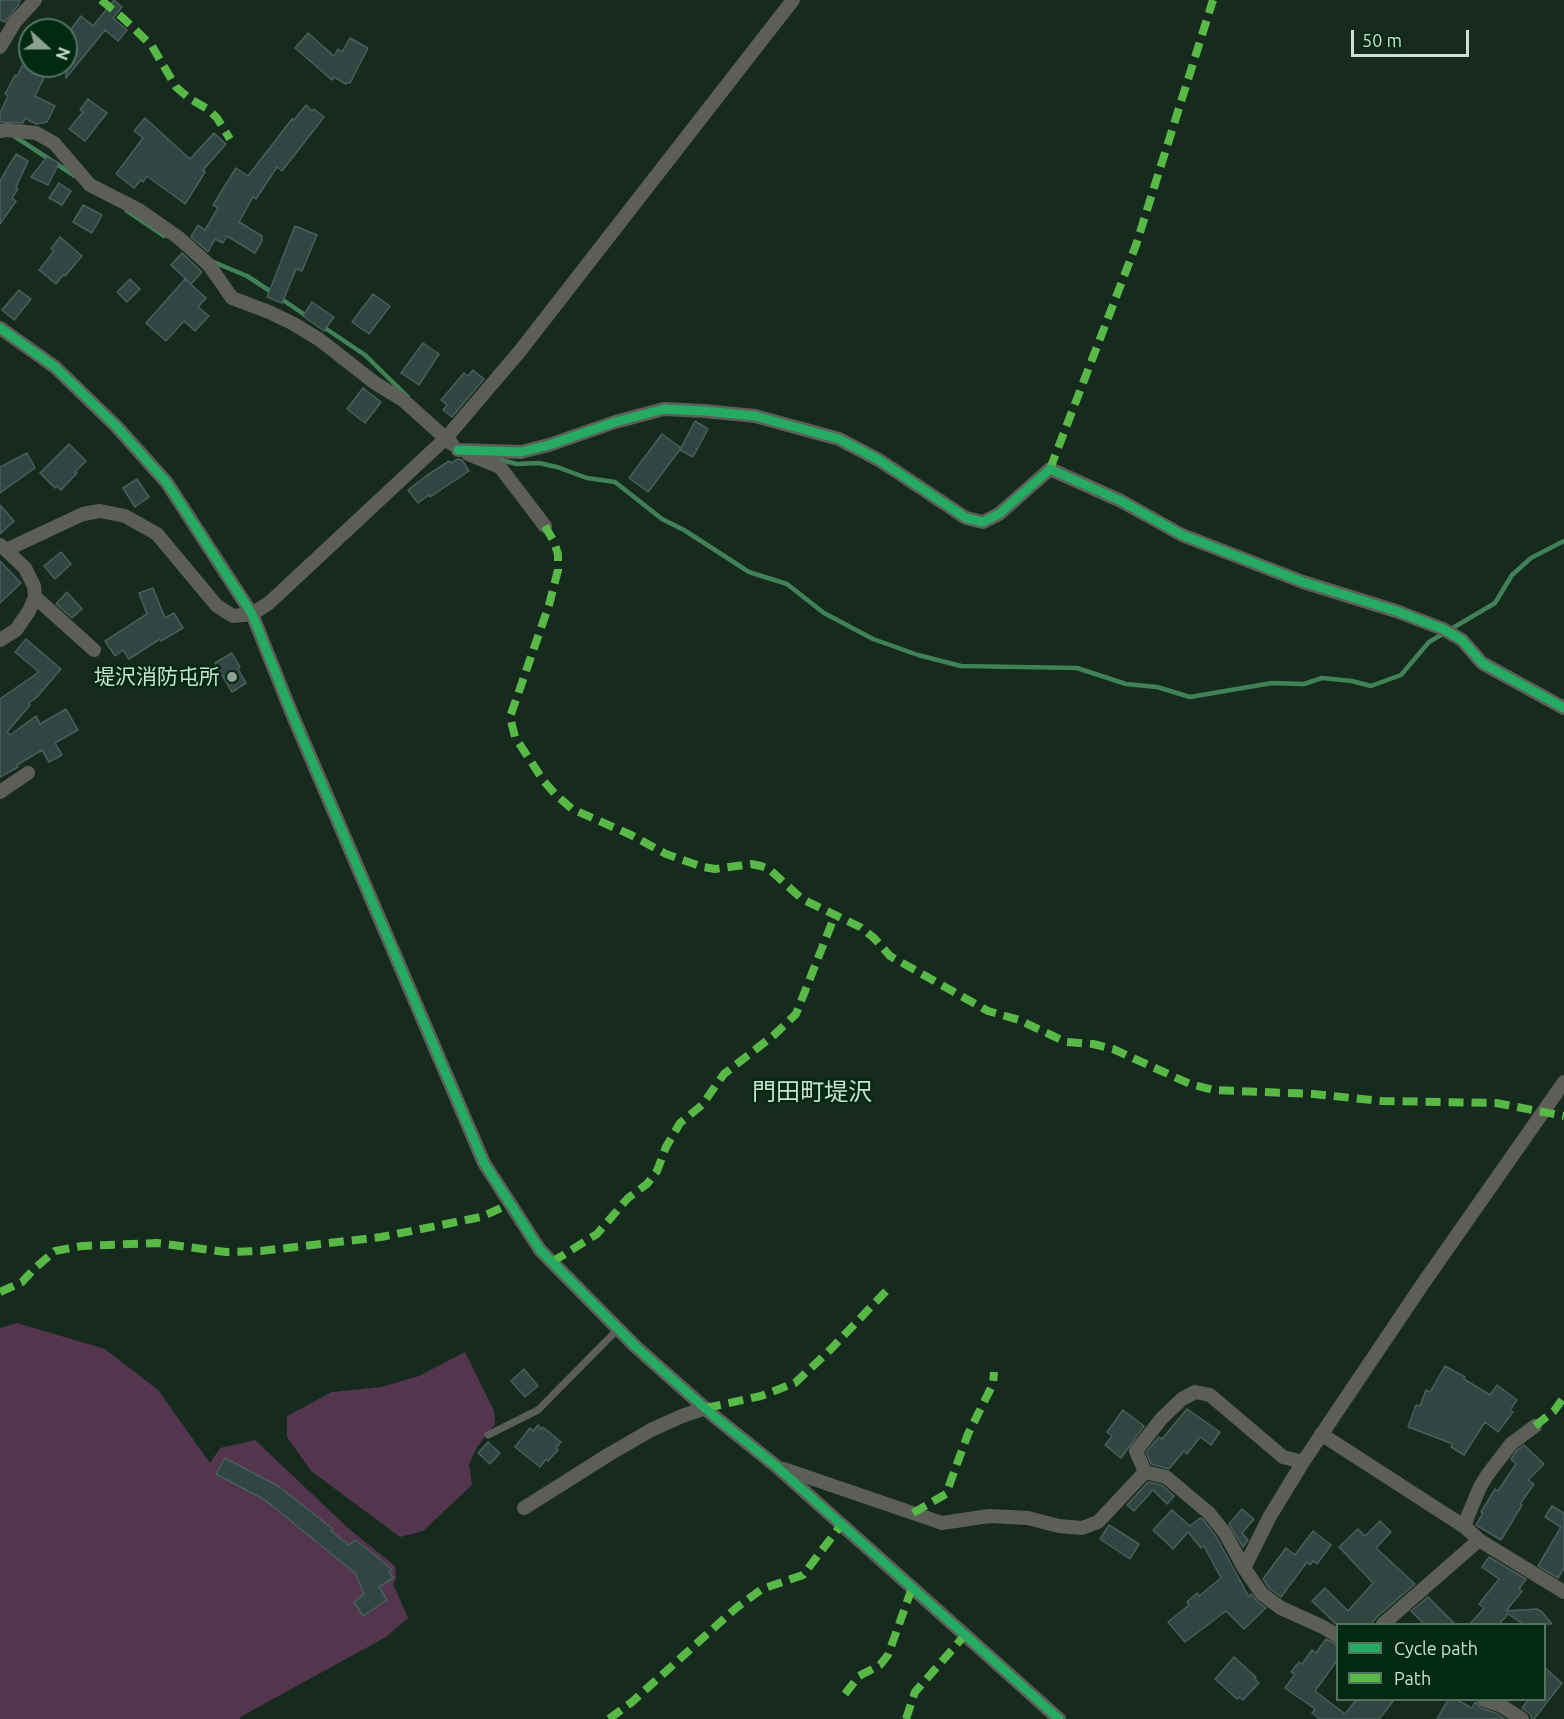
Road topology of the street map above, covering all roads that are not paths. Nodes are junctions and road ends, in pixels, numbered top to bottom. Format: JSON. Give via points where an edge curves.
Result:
{"nodes":[{"id":1,"x":35,"y":0,"type":"edge"},
{"id":2,"x":793,"y":0,"type":"edge"},
{"id":3,"x":0,"y":47,"type":"edge"},
{"id":4,"x":0,"y":131,"type":"edge"},
{"id":5,"x":0,"y":328,"type":"edge"},
{"id":6,"x":446,"y":438,"type":"junction"},
{"id":7,"x":458,"y":450,"type":"junction"},
{"id":8,"x":545,"y":526,"type":"dead end"},
{"id":9,"x":3,"y":547,"type":"edge"},
{"id":10,"x":34,"y":597,"type":"junction"},
{"id":11,"x":252,"y":614,"type":"junction"},
{"id":12,"x":0,"y":640,"type":"edge"},
{"id":13,"x":94,"y":650,"type":"dead end"},
{"id":14,"x":1564,"y":708,"type":"edge"},
{"id":15,"x":28,"y":773,"type":"dead end"},
{"id":16,"x":0,"y":792,"type":"edge"},
{"id":17,"x":1564,"y":1082,"type":"edge"},
{"id":18,"x":618,"y":1329,"type":"junction"},
{"id":19,"x":706,"y":1408,"type":"junction"},
{"id":20,"x":1535,"y":1426,"type":"dead end"},
{"id":21,"x":1321,"y":1434,"type":"junction"},
{"id":22,"x":488,"y":1435,"type":"dead end"},
{"id":23,"x":1303,"y":1462,"type":"junction"},
{"id":24,"x":776,"y":1466,"type":"junction"},
{"id":25,"x":1145,"y":1472,"type":"junction"},
{"id":26,"x":524,"y":1508,"type":"dead end"},
{"id":27,"x":1465,"y":1527,"type":"junction"},
{"id":28,"x":1479,"y":1540,"type":"junction"},
{"id":29,"x":1244,"y":1568,"type":"junction"},
{"id":30,"x":1564,"y":1592,"type":"edge"},
{"id":31,"x":1384,"y":1623,"type":"edge"},
{"id":32,"x":1336,"y":1635,"type":"edge"},
{"id":33,"x":1487,"y":1701,"type":"edge"},
{"id":34,"x":1059,"y":1719,"type":"edge"},
{"id":35,"x":1522,"y":1719,"type":"edge"}],
"edges":[{"from":1,"to":3,"type":"street"},
{"from":2,"to":6,"type":"street","via":[[519,351]]},
{"from":4,"to":6,"type":"street","via":[[36,133],[54,143],[90,185],[139,210],[179,238],[209,265],[232,298],[269,312],[320,340],[403,400]]},
{"from":5,"to":11,"type":"street","via":[[55,367],[167,483]]},
{"from":6,"to":7,"type":"street"},
{"from":6,"to":11,"type":"street","via":[[269,603]]},
{"from":7,"to":8,"type":"street","via":[[500,467]]},
{"from":7,"to":14,"type":"street","via":[[521,452],[664,409],[755,417],[839,439],[879,460],[966,518],[983,522],[999,514],[1050,469],[1121,501],[1182,535],[1303,582],[1396,610],[1443,629],[1462,640],[1482,663]]},
{"from":9,"to":10,"type":"street","via":[[25,568],[34,586]]},
{"from":9,"to":11,"type":"street","via":[[83,514],[100,511],[125,516],[157,534],[216,606],[233,616]]},
{"from":10,"to":12,"type":"street","via":[[16,630]]},
{"from":10,"to":13,"type":"street"},
{"from":11,"to":18,"type":"street","via":[[484,1164],[540,1250]]},
{"from":15,"to":16,"type":"street"},
{"from":17,"to":21,"type":"street"},
{"from":18,"to":19,"type":"street"},
{"from":18,"to":22,"type":"lane","via":[[538,1410]]},
{"from":19,"to":24,"type":"street"},
{"from":19,"to":26,"type":"street","via":[[651,1430]]},
{"from":20,"to":27,"type":"street","via":[[1511,1444],[1488,1474]]},
{"from":21,"to":23,"type":"street"},
{"from":21,"to":27,"type":"street"},
{"from":23,"to":25,"type":"street","via":[[1283,1457],[1210,1395],[1195,1392],[1162,1418],[1136,1451]]},
{"from":23,"to":29,"type":"street"},
{"from":24,"to":25,"type":"street","via":[[942,1523],[988,1516],[1028,1518],[1082,1528],[1098,1522]]},
{"from":24,"to":34,"type":"street"},
{"from":25,"to":29,"type":"street","via":[[1166,1477],[1209,1513]]},
{"from":27,"to":28,"type":"street"},
{"from":28,"to":30,"type":"street"},
{"from":28,"to":31,"type":"street"},
{"from":29,"to":32,"type":"street","via":[[1262,1594],[1281,1608]]},
{"from":33,"to":35,"type":"street"}]}
